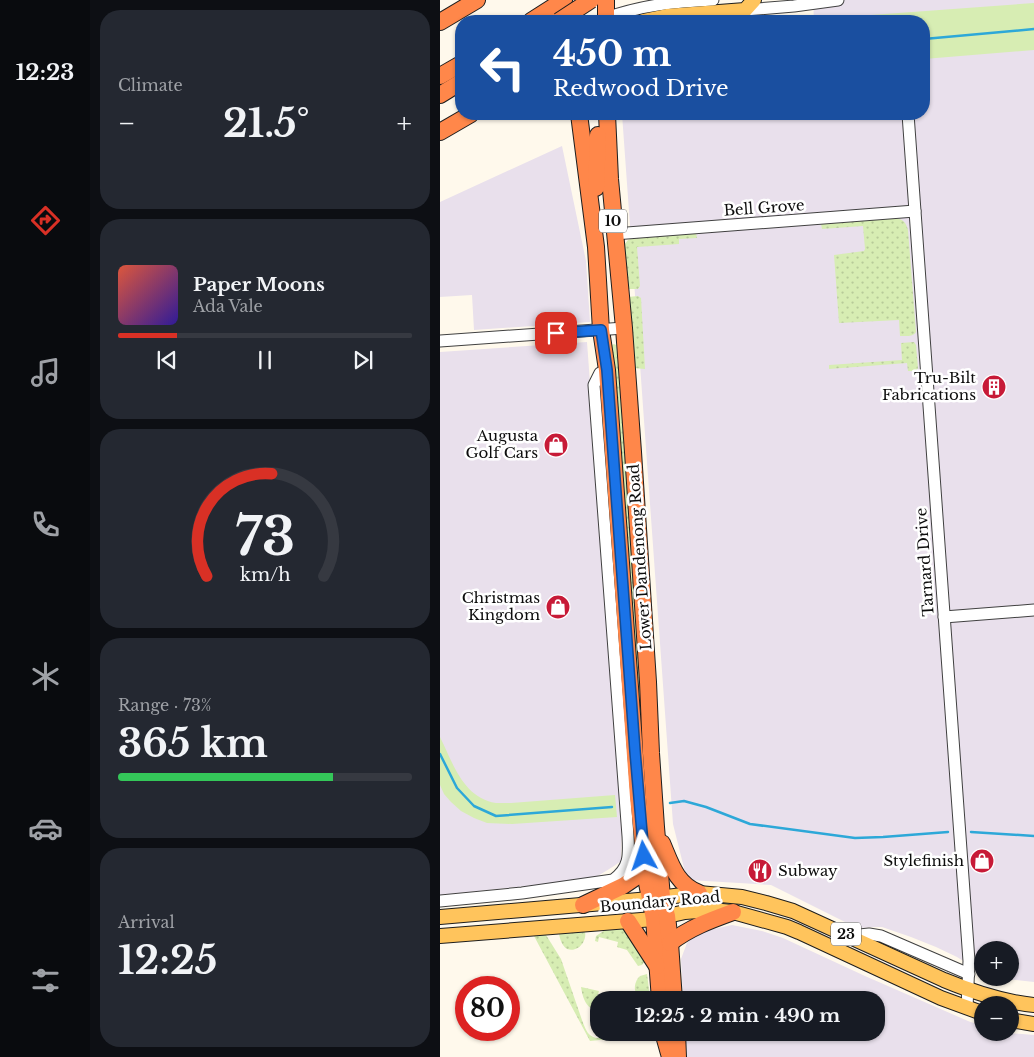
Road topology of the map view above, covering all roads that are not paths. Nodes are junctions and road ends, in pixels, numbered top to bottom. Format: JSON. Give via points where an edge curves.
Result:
{"nodes":[{"id":1,"x":477,"y":0,"type":"edge"},
{"id":2,"x":564,"y":0,"type":"edge"},
{"id":3,"x":571,"y":0,"type":"edge"},
{"id":4,"x":591,"y":0,"type":"edge"},
{"id":5,"x":606,"y":0,"type":"edge"},
{"id":6,"x":713,"y":0,"type":"edge"},
{"id":7,"x":838,"y":0,"type":"edge"},
{"id":8,"x":467,"y":5,"type":"edge"},
{"id":9,"x":750,"y":5,"type":"edge"},
{"id":10,"x":540,"y":15,"type":"edge"},
{"id":11,"x":568,"y":15,"type":"edge"},
{"id":12,"x":571,"y":15,"type":"edge"},
{"id":13,"x":604,"y":15,"type":"edge"},
{"id":14,"x":621,"y":15,"type":"edge"},
{"id":15,"x":675,"y":15,"type":"edge"},
{"id":16,"x":440,"y":22,"type":"edge"},
{"id":17,"x":455,"y":67,"type":"edge"},
{"id":18,"x":440,"y":76,"type":"edge"},
{"id":19,"x":455,"y":86,"type":"edge"},
{"id":20,"x":440,"y":95,"type":"edge"},
{"id":21,"x":461,"y":120,"type":"edge"},
{"id":22,"x":570,"y":120,"type":"edge"},
{"id":23,"x":580,"y":120,"type":"edge"},
{"id":24,"x":597,"y":120,"type":"edge"},
{"id":25,"x":607,"y":120,"type":"edge"},
{"id":26,"x":908,"y":120,"type":"edge"},
{"id":27,"x":440,"y":132,"type":"edge"},
{"id":28,"x":591,"y":210,"type":"junction"},
{"id":29,"x":915,"y":211,"type":"junction"},
{"id":30,"x":594,"y":232,"type":"junction"},
{"id":31,"x":614,"y":234,"type":"junction"},
{"id":32,"x":624,"y":328,"type":"junction"},
{"id":33,"x":601,"y":330,"type":"junction"},
{"id":34,"x":440,"y":341,"type":"edge"},
{"id":35,"x":607,"y":370,"type":"junction"},
{"id":36,"x":1034,"y":610,"type":"edge"},
{"id":37,"x":944,"y":617,"type":"junction"},
{"id":38,"x":627,"y":823,"type":"junction"},
{"id":39,"x":656,"y":827,"type":"junction"},
{"id":40,"x":643,"y":841,"type":"junction"},
{"id":41,"x":646,"y":871,"type":"junction"},
{"id":42,"x":522,"y":893,"type":"junction"},
{"id":43,"x":699,"y":893,"type":"junction"},
{"id":44,"x":656,"y":898,"type":"junction"},
{"id":45,"x":440,"y":901,"type":"edge"},
{"id":46,"x":583,"y":905,"type":"junction"},
{"id":47,"x":546,"y":908,"type":"junction"},
{"id":48,"x":734,"y":912,"type":"junction"},
{"id":49,"x":440,"y":917,"type":"edge"},
{"id":50,"x":661,"y":918,"type":"junction"},
{"id":51,"x":628,"y":921,"type":"junction"},
{"id":52,"x":440,"y":936,"type":"edge"},
{"id":53,"x":850,"y":936,"type":"junction"},
{"id":54,"x":670,"y":943,"type":"junction"},
{"id":55,"x":658,"y":968,"type":"junction"},
{"id":56,"x":969,"y":974,"type":"junction"},
{"id":57,"x":968,"y":990,"type":"junction"},
{"id":58,"x":659,"y":991,"type":"edge"},
{"id":59,"x":673,"y":991,"type":"edge"},
{"id":60,"x":1034,"y":1006,"type":"edge"},
{"id":61,"x":966,"y":1008,"type":"junction"},
{"id":62,"x":974,"y":1010,"type":"edge"},
{"id":63,"x":1019,"y":1022,"type":"edge"},
{"id":64,"x":1034,"y":1024,"type":"edge"},
{"id":65,"x":666,"y":1041,"type":"edge"},
{"id":66,"x":677,"y":1041,"type":"edge"},
{"id":67,"x":670,"y":1057,"type":"edge"},
{"id":68,"x":678,"y":1057,"type":"edge"}],
"edges":[{"from":1,"to":8,"type":"highway"},
{"from":2,"to":10,"type":"highway"},
{"from":3,"to":12,"type":"highway"},
{"from":4,"to":11,"type":"highway","bridge":true},
{"from":5,"to":13,"type":"highway"},
{"from":6,"to":14,"type":"street","via":[[654,5]]},
{"from":7,"to":9,"type":"street","via":[[802,5]]},
{"from":8,"to":16,"type":"highway"},
{"from":9,"to":15,"type":"main road"},
{"from":17,"to":18,"type":"highway"},
{"from":19,"to":20,"type":"highway"},
{"from":21,"to":27,"type":"highway"},
{"from":22,"to":28,"type":"highway","via":[[576,164]]},
{"from":23,"to":28,"type":"highway","name":"Lower Dandenong Road","number":"10"},
{"from":24,"to":30,"type":"highway"},
{"from":25,"to":31,"type":"highway","name":"Lower Dandenong Road","number":"10"},
{"from":26,"to":29,"type":"street","name":"Tarnard Drive"},
{"from":28,"to":30,"type":"highway","name":"Lower Dandenong Road","number":"10"},
{"from":29,"to":31,"type":"street","name":"Bell Grove"},
{"from":29,"to":37,"type":"street","name":"Tarnard Drive"},
{"from":30,"to":33,"type":"highway","name":"Lower Dandenong Road","number":"10"},
{"from":31,"to":32,"type":"highway","name":"Lower Dandenong Road","number":"10"},
{"from":32,"to":33,"type":"street"},
{"from":32,"to":39,"type":"highway","name":"Lower Dandenong Road","number":"10"},
{"from":33,"to":34,"type":"street"},
{"from":33,"to":35,"type":"highway","name":"Lower Dandenong Road","number":"10"},
{"from":35,"to":38,"type":"street","via":[[600,372],[594,385]]},
{"from":35,"to":40,"type":"highway","name":"Lower Dandenong Road","number":"10"},
{"from":36,"to":37,"type":"street"},
{"from":37,"to":56,"type":"street","name":"Tarnard Drive"},
{"from":38,"to":40,"type":"street"},
{"from":38,"to":42,"type":"street","name":"Boundary Road","via":[[629,850],[621,874],[612,880]]},
{"from":39,"to":43,"type":"highway","via":[[673,870],[685,886]]},
{"from":39,"to":44,"type":"highway","name":"Lower Dandenong Road","number":"10"},
{"from":40,"to":41,"type":"highway","name":"Lower Dandenong Road","number":"10"},
{"from":41,"to":44,"type":"highway","name":"Lower Dandenong Road","number":"10"},
{"from":41,"to":46,"type":"highway","via":[[624,886]]},
{"from":42,"to":45,"type":"street","name":"Boundary Road"},
{"from":42,"to":47,"type":"street"},
{"from":43,"to":44,"type":"main road","name":"Boundary Road","number":"23"},
{"from":43,"to":53,"type":"main road","name":"Boundary Road","number":"23","via":[[766,903]]},
{"from":44,"to":46,"type":"main road","name":"Boundary Road","number":"23"},
{"from":44,"to":50,"type":"highway","name":"Lower Dandenong Road","number":"10"},
{"from":46,"to":47,"type":"main road","name":"Boundary Road","number":"23"},
{"from":47,"to":49,"type":"main road","name":"Boundary Road","number":"23"},
{"from":48,"to":50,"type":"main road","name":"Boundary Road","number":"23","via":[[685,912]]},
{"from":48,"to":54,"type":"highway","via":[[703,923]]},
{"from":48,"to":61,"type":"main road","name":"Boundary Road","number":"23","via":[[787,927]]},
{"from":50,"to":51,"type":"main road","name":"Boundary Road","number":"23"},
{"from":50,"to":54,"type":"highway","name":"Lower Dandenong Road","number":"10"},
{"from":50,"to":55,"type":"highway","name":"Lower Dandenong Road","number":"10"},
{"from":51,"to":52,"type":"main road","name":"Boundary Road","number":"23"},
{"from":51,"to":55,"type":"highway"},
{"from":53,"to":56,"type":"street","name":"Boundary Road","via":[[881,936]]},
{"from":53,"to":57,"type":"main road","name":"Boundary Road","number":"23"},
{"from":54,"to":59,"type":"highway","name":"Lower Dandenong Road","number":"10"},
{"from":55,"to":58,"type":"highway","name":"Lower Dandenong Road","number":"10"},
{"from":56,"to":57,"type":"street","name":"Tarnard Drive"},
{"from":57,"to":60,"type":"main road","name":"Boundary Road","number":"23"},
{"from":57,"to":61,"type":"street","name":"Tarnard Drive"},
{"from":61,"to":62,"type":"main road","name":"Boundary Road","number":"23"},
{"from":63,"to":64,"type":"main road"},
{"from":65,"to":67,"type":"highway"},
{"from":66,"to":68,"type":"highway"}]}
